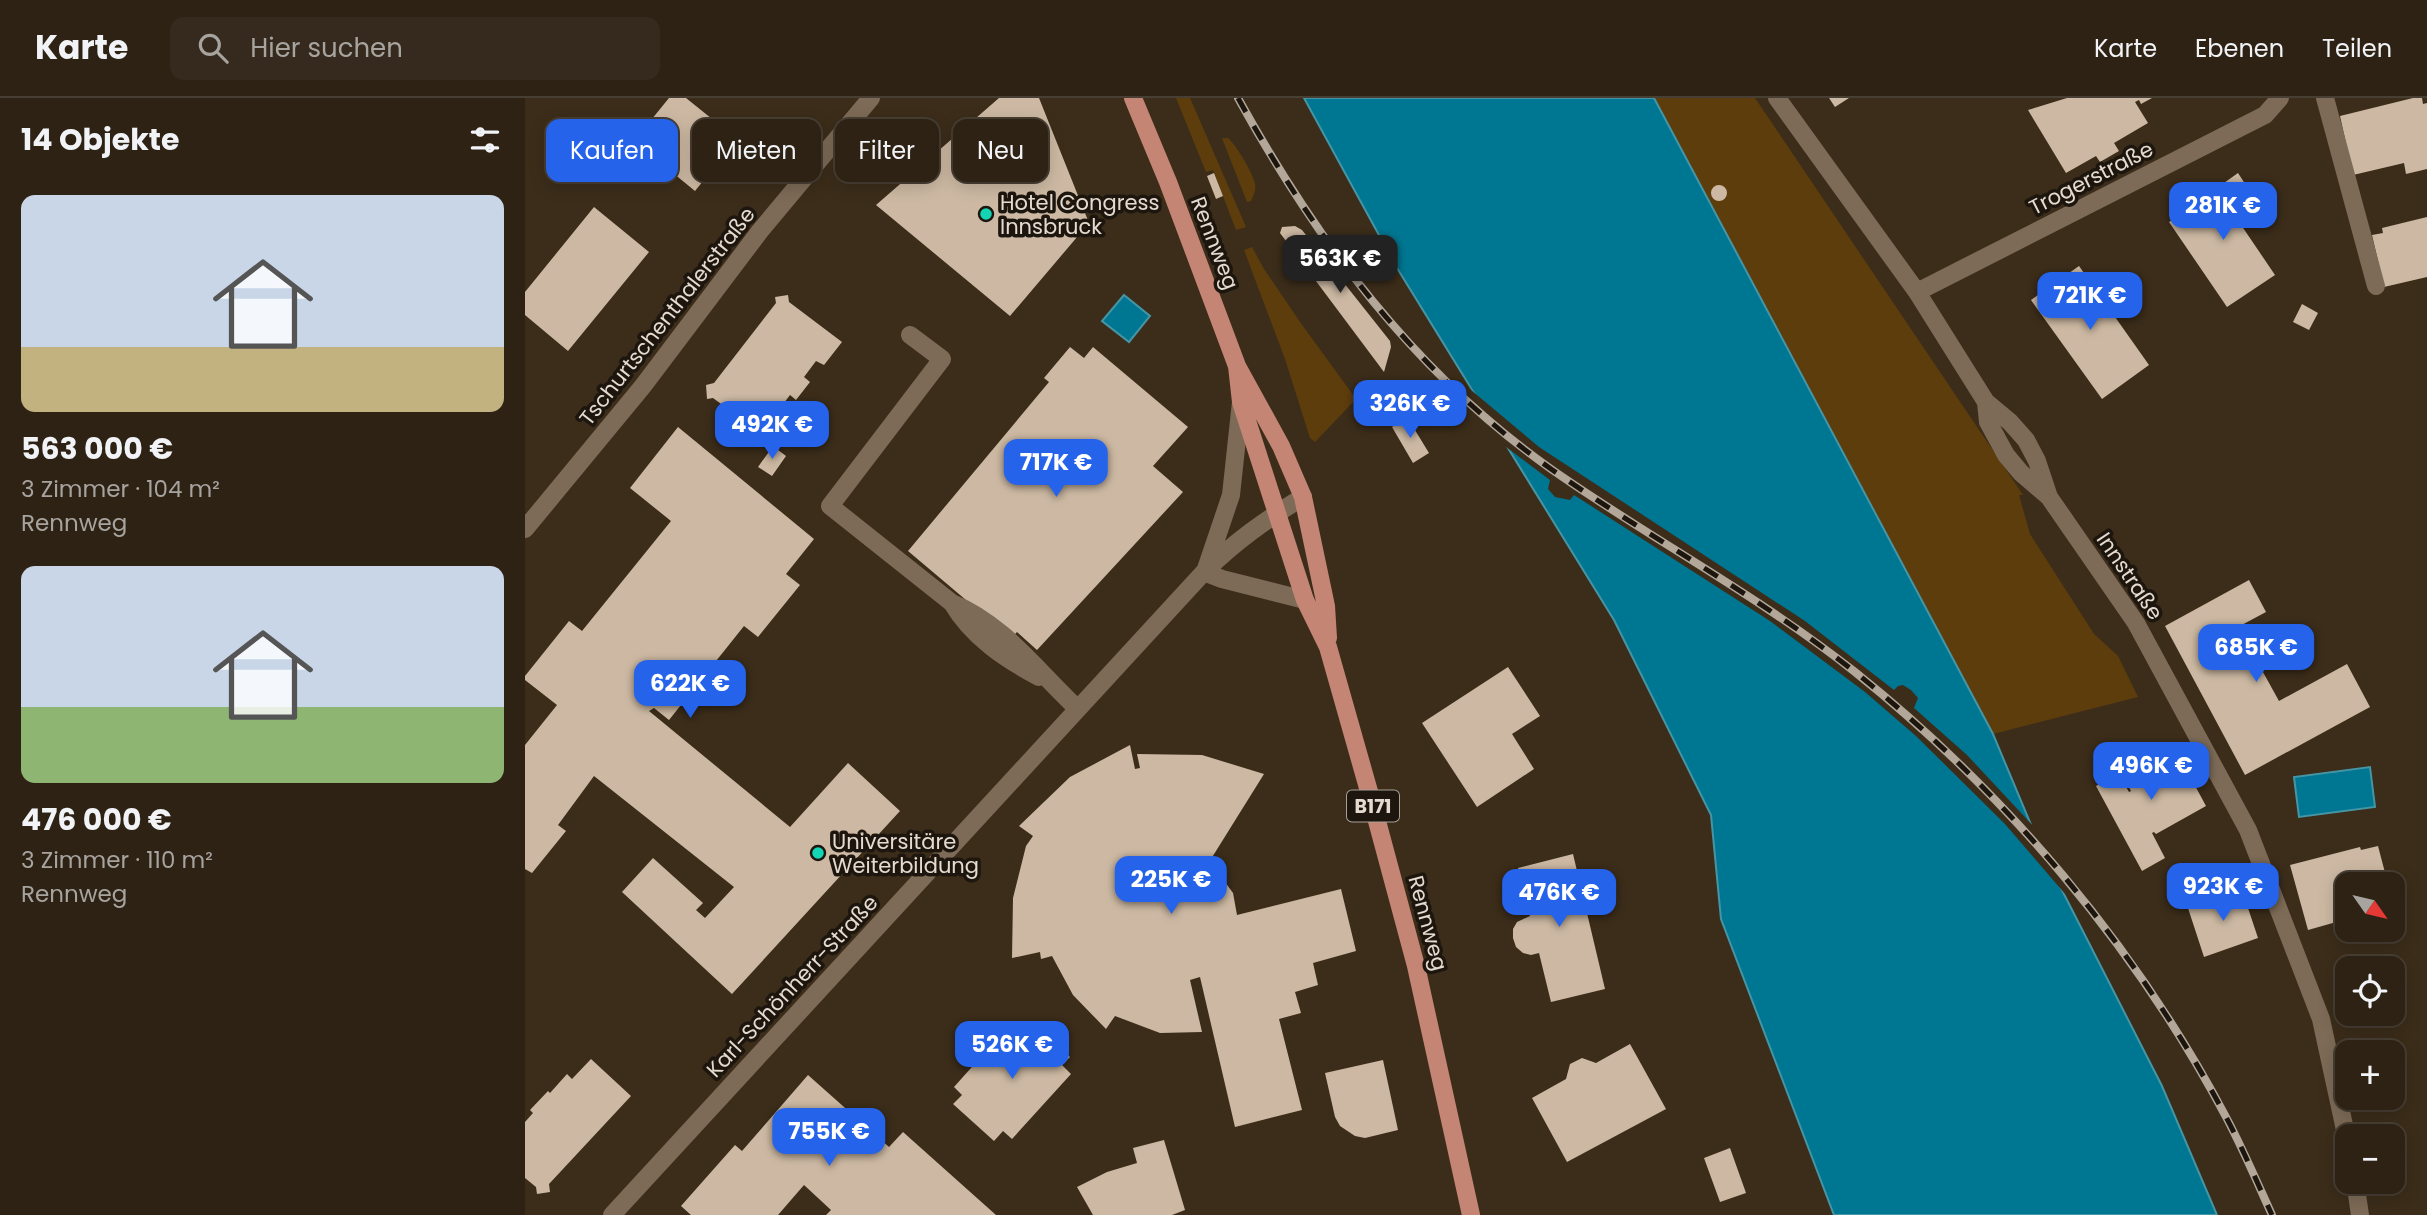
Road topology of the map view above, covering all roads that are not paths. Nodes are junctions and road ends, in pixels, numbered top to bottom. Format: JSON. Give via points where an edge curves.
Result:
{"nodes":[{"id":1,"x":871,"y":98,"type":"edge"},
{"id":2,"x":1133,"y":98,"type":"edge"},
{"id":3,"x":1777,"y":98,"type":"edge"},
{"id":4,"x":2280,"y":98,"type":"edge"},
{"id":5,"x":2325,"y":98,"type":"edge"},
{"id":6,"x":2376,"y":286,"type":"dead end"},
{"id":7,"x":1917,"y":292,"type":"junction"},
{"id":8,"x":909,"y":335,"type":"dead end"},
{"id":9,"x":1237,"y":366,"type":"junction"},
{"id":10,"x":1241,"y":402,"type":"junction"},
{"id":11,"x":1986,"y":402,"type":"junction"},
{"id":12,"x":1303,"y":497,"type":"junction"},
{"id":13,"x":2049,"y":497,"type":"junction"},
{"id":14,"x":1276,"y":513,"type":"junction"},
{"id":15,"x":525,"y":530,"type":"edge"},
{"id":16,"x":1205,"y":572,"type":"junction"},
{"id":17,"x":1305,"y":600,"type":"junction"},
{"id":18,"x":1328,"y":647,"type":"junction"},
{"id":19,"x":1078,"y":709,"type":"junction"},
{"id":20,"x":2344,"y":1124,"type":"edge"},
{"id":21,"x":2357,"y":1194,"type":"edge"},
{"id":22,"x":612,"y":1215,"type":"edge"},
{"id":23,"x":1471,"y":1215,"type":"edge"},
{"id":24,"x":2360,"y":1215,"type":"edge"}],
"edges":[{"from":1,"to":15,"type":"street","name":"Tschurtschenthalerstraße"},
{"from":2,"to":9,"type":"main road","name":"Rennweg","number":"B171"},
{"from":3,"to":7,"type":"street","name":"Innstraße"},
{"from":4,"to":7,"type":"street","name":"Trogerstraße","via":[[2265,115]]},
{"from":5,"to":6,"type":"street"},
{"from":7,"to":11,"type":"street","name":"Innstraße"},
{"from":8,"to":19,"type":"street","via":[[942,359],[830,506],[952,603],[973,612],[1019,648]]},
{"from":9,"to":10,"type":"main road","name":"Rennweg","number":"B171"},
{"from":9,"to":12,"type":"main road","name":"Rennweg","number":"B171"},
{"from":10,"to":14,"type":"main road","name":"Rennweg","number":"B171"},
{"from":10,"to":16,"type":"street","name":"Karl-Schönherr-Straße","via":[[1231,495]]},
{"from":11,"to":13,"type":"street","name":"Innstraße","via":[[2026,440]]},
{"from":11,"to":13,"type":"street","name":"Innstraße","via":[[1994,438],[2021,473]]},
{"from":12,"to":14,"type":"street","name":"Karl-Schönherr-Straße"},
{"from":12,"to":18,"type":"main road","name":"Rennweg","number":"B171","via":[[1326,606]]},
{"from":13,"to":20,"type":"street","name":"Innstraße","via":[[2136,624],[2248,830],[2321,1019]]},
{"from":14,"to":16,"type":"street","name":"Karl-Schönherr-Straße","via":[[1234,542]]},
{"from":14,"to":17,"type":"main road","name":"Rennweg","number":"B171"},
{"from":16,"to":17,"type":"street"},
{"from":16,"to":19,"type":"street","name":"Karl-Schönherr-Straße"},
{"from":17,"to":18,"type":"main road","name":"Rennweg","number":"B171"},
{"from":18,"to":23,"type":"main road","name":"Rennweg","number":"B171","via":[[1416,965]]},
{"from":19,"to":22,"type":"street","name":"Karl-Schönherr-Straße"},
{"from":21,"to":24,"type":"street"}]}
